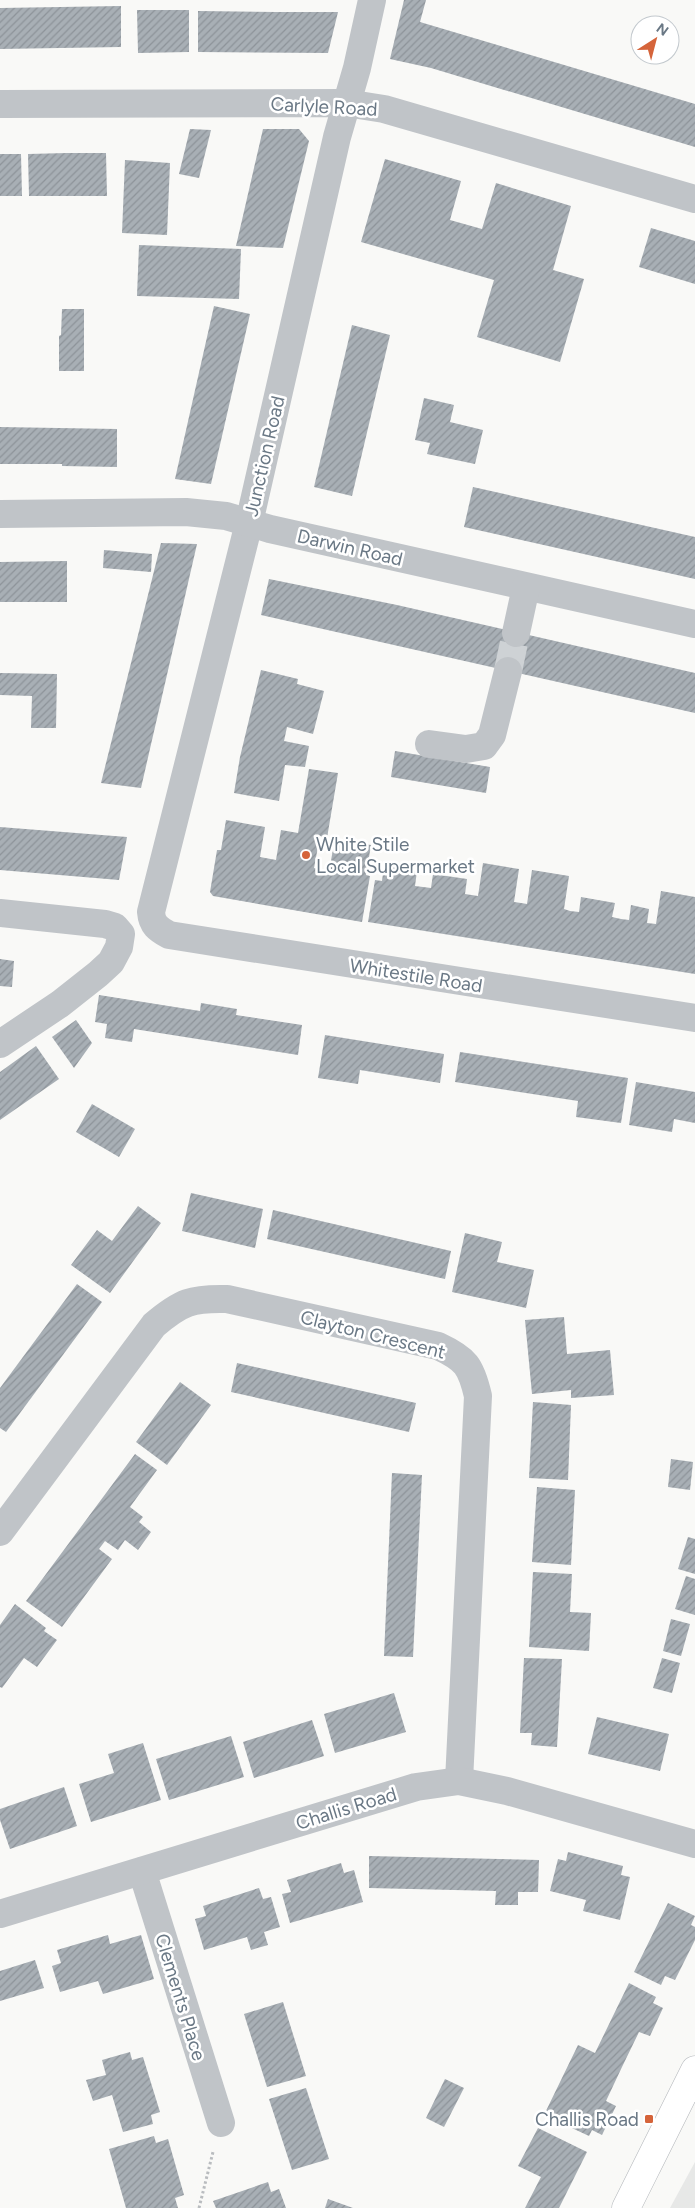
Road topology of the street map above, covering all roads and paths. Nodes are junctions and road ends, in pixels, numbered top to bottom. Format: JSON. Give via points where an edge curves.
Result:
{"nodes":[{"id":1,"x":372,"y":0,"type":"edge"},
{"id":2,"x":346,"y":103,"type":"junction"},
{"id":3,"x":0,"y":104,"type":"edge"},
{"id":4,"x":695,"y":199,"type":"edge"},
{"id":5,"x":0,"y":514,"type":"edge"},
{"id":6,"x":249,"y":522,"type":"junction"},
{"id":7,"x":526,"y":587,"type":"junction"},
{"id":8,"x":695,"y":624,"type":"edge"},
{"id":9,"x":516,"y":633,"type":"tunnel mouth"},
{"id":10,"x":508,"y":671,"type":"tunnel mouth"},
{"id":11,"x":429,"y":744,"type":"dead end"},
{"id":12,"x":152,"y":912,"type":"joint"},
{"id":13,"x":0,"y":913,"type":"edge"},
{"id":14,"x":695,"y":1018,"type":"edge"},
{"id":15,"x":0,"y":1044,"type":"edge"},
{"id":16,"x":0,"y":1532,"type":"edge"},
{"id":17,"x":459,"y":1782,"type":"junction"},
{"id":18,"x":695,"y":1844,"type":"edge"},
{"id":19,"x":142,"y":1871,"type":"junction"},
{"id":20,"x":0,"y":1914,"type":"edge"},
{"id":21,"x":695,"y":2070,"type":"edge"},
{"id":22,"x":221,"y":2123,"type":"joint"},
{"id":23,"x":199,"y":2208,"type":"edge"},
{"id":24,"x":626,"y":2208,"type":"edge"}],
"edges":[{"from":1,"to":2,"type":"street","name":"Junction Road"},
{"from":2,"to":3,"type":"street","name":"Carlyle Road"},
{"from":2,"to":4,"type":"street","name":"Carlyle Road","via":[[384,109]]},
{"from":2,"to":6,"type":"street","name":"Junction Road"},
{"from":5,"to":6,"type":"street","name":"Darwin Road","via":[[186,512]]},
{"from":6,"to":7,"type":"street","name":"Darwin Road"},
{"from":6,"to":12,"type":"street","name":"Junction Road"},
{"from":7,"to":8,"type":"street","name":"Darwin Road"},
{"from":7,"to":9,"type":"street"},
{"from":10,"to":11,"type":"street","via":[[492,735],[484,746],[466,749]]},
{"from":12,"to":14,"type":"street","name":"Whitestile Road","via":[[156,928],[169,935]]},
{"from":13,"to":15,"type":"street","via":[[105,924],[121,934],[111,962],[98,974]]},
{"from":16,"to":17,"type":"street","name":"Clayton Crescent","via":[[154,1325],[175,1308],[200,1298],[227,1299],[438,1346],[459,1356],[473,1375],[478,1396]]},
{"from":17,"to":18,"type":"street","name":"Challis Road","via":[[507,1791]]},
{"from":17,"to":19,"type":"street","name":"Challis Road","via":[[416,1787]]},
{"from":19,"to":20,"type":"street","name":"Challis Road"},
{"from":19,"to":22,"type":"street","name":"Clements Place"},
{"from":21,"to":24,"type":"main road"},
{"from":22,"to":23,"type":"path"}]}
